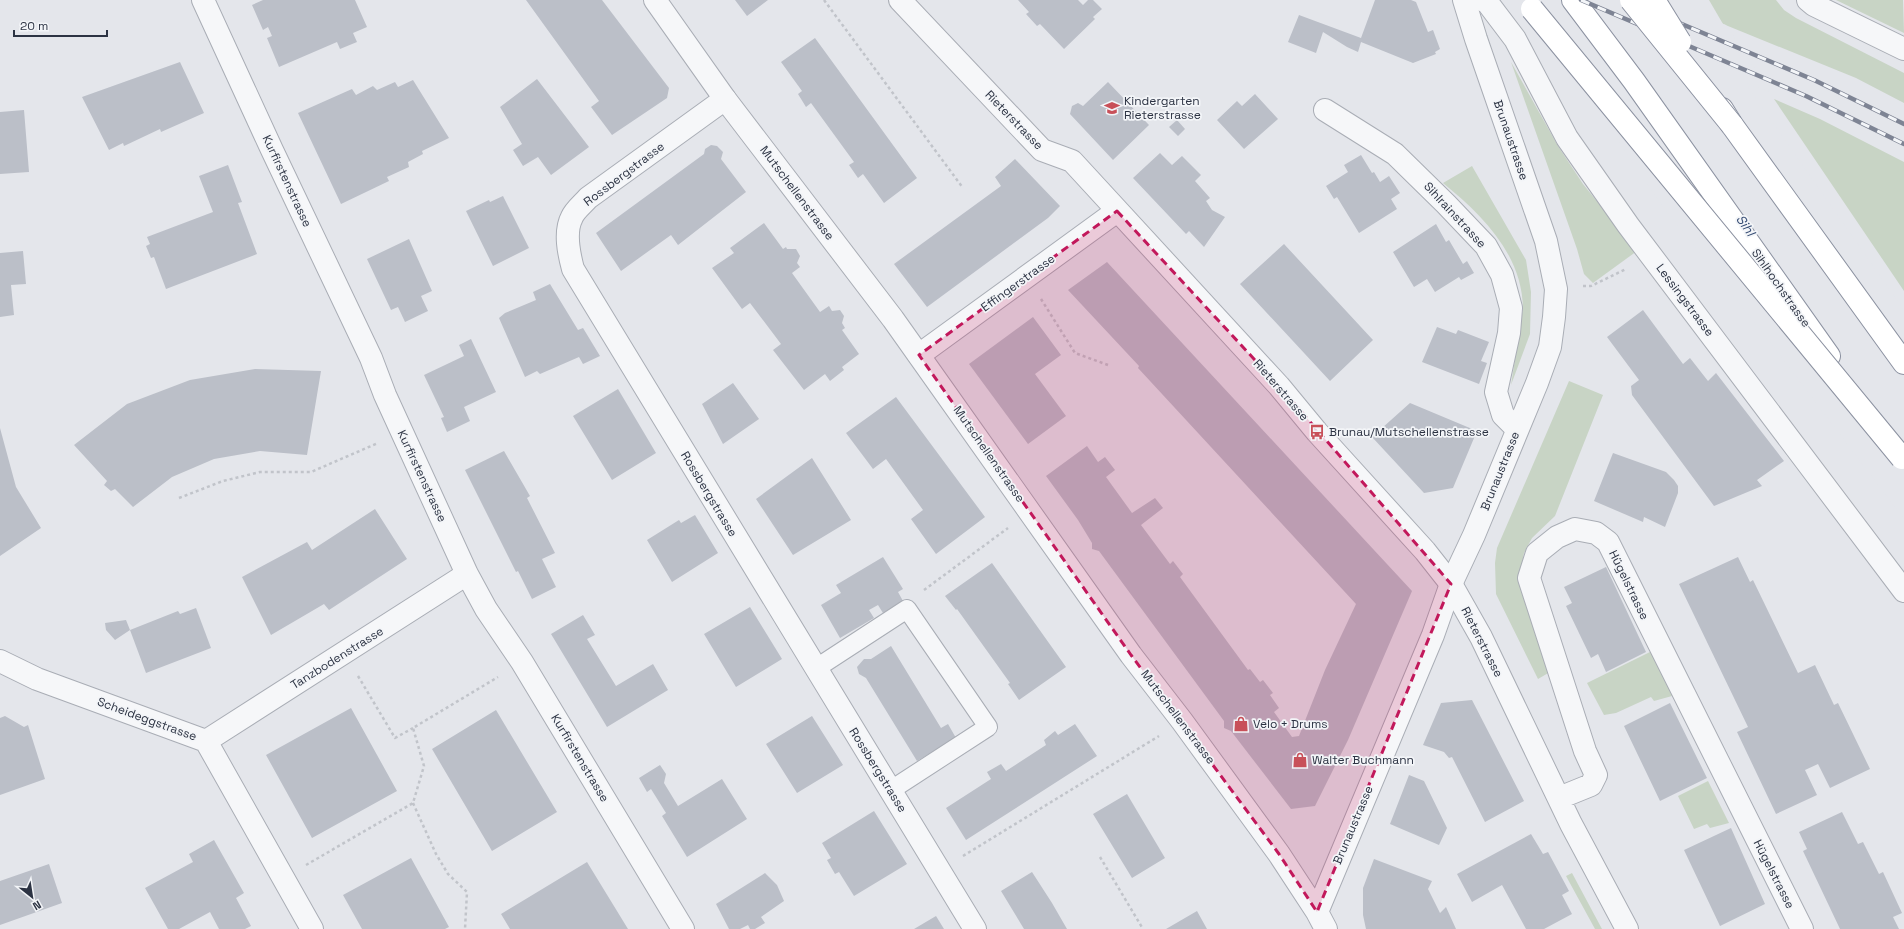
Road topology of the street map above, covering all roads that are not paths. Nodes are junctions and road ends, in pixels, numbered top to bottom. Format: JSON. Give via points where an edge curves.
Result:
{"nodes":[{"id":1,"x":203,"y":0,"type":"edge"},
{"id":2,"x":655,"y":0,"type":"edge"},
{"id":3,"x":900,"y":0,"type":"edge"},
{"id":4,"x":1464,"y":0,"type":"edge"},
{"id":5,"x":1482,"y":0,"type":"edge"},
{"id":6,"x":1525,"y":0,"type":"edge"},
{"id":7,"x":1573,"y":0,"type":"edge"},
{"id":8,"x":1631,"y":0,"type":"edge"},
{"id":9,"x":1654,"y":0,"type":"edge"},
{"id":10,"x":1808,"y":0,"type":"edge"},
{"id":11,"x":1904,"y":49,"type":"edge"},
{"id":12,"x":725,"y":99,"type":"junction"},
{"id":13,"x":1326,"y":110,"type":"dead end"},
{"id":14,"x":1732,"y":125,"type":"junction"},
{"id":15,"x":1117,"y":211,"type":"junction"},
{"id":16,"x":919,"y":355,"type":"junction"},
{"id":17,"x":1904,"y":363,"type":"edge"},
{"id":18,"x":1517,"y":429,"type":"junction"},
{"id":19,"x":1903,"y":460,"type":"edge"},
{"id":20,"x":467,"y":574,"type":"junction"},
{"id":21,"x":1451,"y":584,"type":"junction"},
{"id":22,"x":1904,"y":591,"type":"edge"},
{"id":23,"x":0,"y":661,"type":"edge"},
{"id":24,"x":815,"y":669,"type":"junction"},
{"id":25,"x":206,"y":741,"type":"junction"},
{"id":26,"x":891,"y":790,"type":"junction"},
{"id":27,"x":1560,"y":798,"type":"junction"},
{"id":28,"x":1319,"y":923,"type":"edge"},
{"id":29,"x":312,"y":929,"type":"edge"},
{"id":30,"x":683,"y":929,"type":"edge"},
{"id":31,"x":975,"y":929,"type":"edge"},
{"id":32,"x":1627,"y":929,"type":"edge"},
{"id":33,"x":1802,"y":929,"type":"edge"}],
"edges":[{"from":1,"to":20,"type":"street","name":"Kurfirstenstrasse","via":[[371,358],[384,395]]},
{"from":2,"to":12,"type":"street","name":"Mutschellenstrasse"},
{"from":3,"to":15,"type":"street","name":"Rieterstrasse","via":[[1042,150],[1072,161]]},
{"from":4,"to":18,"type":"street","name":"Brunaustrasse","via":[[1546,241],[1556,289],[1550,347]]},
{"from":5,"to":22,"type":"street","name":"Lessingstrasse","via":[[1487,2],[1515,39],[1567,138],[1652,256]]},
{"from":6,"to":19,"type":"highway","bridge":true},
{"from":7,"to":19,"type":"highway","name":"Sihlhochstrasse","bridge":true,"via":[[1634,80]]},
{"from":8,"to":14,"type":"highway","bridge":true},
{"from":9,"to":14,"type":"highway","bridge":true},
{"from":10,"to":11,"type":"street"},
{"from":12,"to":16,"type":"street","name":"Mutschellenstrasse"},
{"from":12,"to":24,"type":"street","name":"Rossbergstrasse","via":[[588,198],[572,217],[568,233],[569,245],[573,269]]},
{"from":13,"to":18,"type":"street","name":"Sihlrainstrasse","via":[[1395,154],[1486,246],[1502,275],[1511,308],[1510,333],[1496,392],[1503,415]]},
{"from":14,"to":17,"type":"highway"},
{"from":15,"to":16,"type":"street","name":"Effingerstrasse"},
{"from":15,"to":21,"type":"street","name":"Rieterstrasse","via":[[1279,386]]},
{"from":16,"to":28,"type":"street","name":"Mutschellenstrasse","via":[[1131,655],[1279,854]]},
{"from":18,"to":21,"type":"street","name":"Brunaustrasse"},
{"from":20,"to":25,"type":"street","name":"Tanzbodenstrasse"},
{"from":20,"to":30,"type":"street","name":"Kurfirstenstrasse"},
{"from":21,"to":27,"type":"street","name":"Rieterstrasse","via":[[1481,637]]},
{"from":21,"to":28,"type":"street","name":"Brunaustrasse"},
{"from":23,"to":25,"type":"street","name":"Scheideggstrasse","via":[[37,679]]},
{"from":24,"to":26,"type":"street","name":"Rossbergstrasse"},
{"from":24,"to":26,"type":"lane","via":[[907,609],[988,727]]},
{"from":25,"to":29,"type":"street","name":"Scheideggstrasse"},
{"from":26,"to":31,"type":"street","name":"Rossbergstrasse"},
{"from":27,"to":32,"type":"street","name":"Rieterstrasse","via":[[1571,824]]},
{"from":27,"to":33,"type":"street","name":"Hügelstrasse","via":[[1590,785],[1596,775],[1529,578],[1537,554],[1557,537],[1575,528],[1596,533],[1608,542]]}]}
